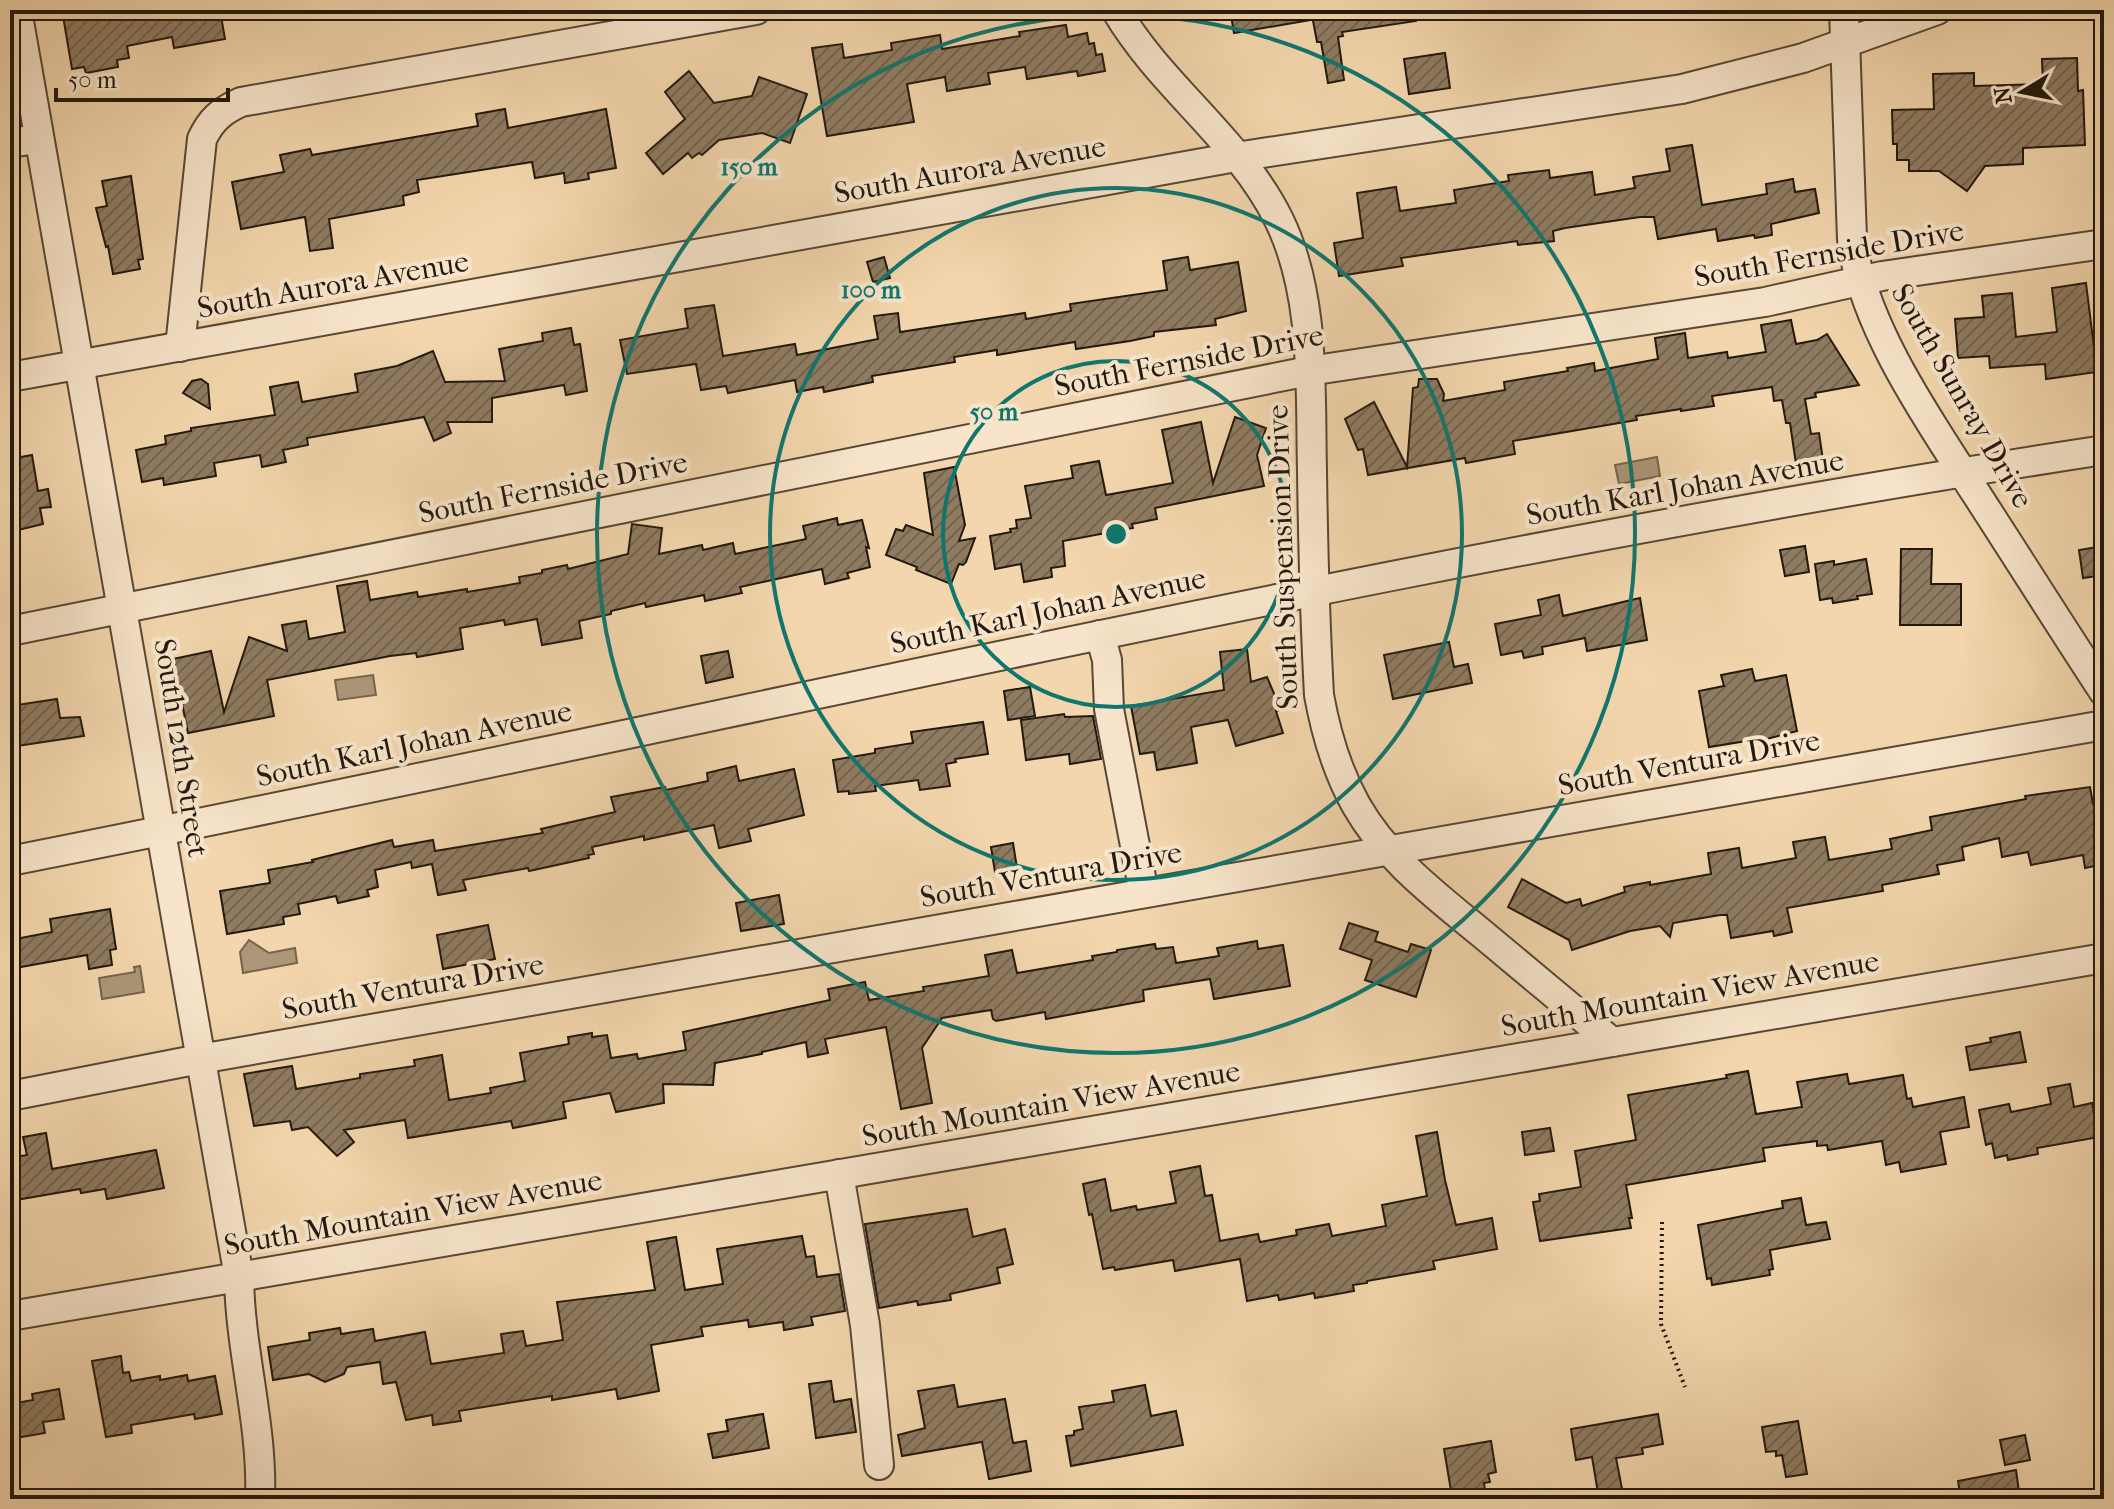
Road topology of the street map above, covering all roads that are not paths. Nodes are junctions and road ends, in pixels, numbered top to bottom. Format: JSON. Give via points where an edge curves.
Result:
{"nodes":[{"id":1,"x":17,"y":10,"type":"edge"},
{"id":2,"x":756,"y":10,"type":"edge"},
{"id":3,"x":1116,"y":10,"type":"edge"},
{"id":4,"x":1844,"y":10,"type":"edge"},
{"id":5,"x":1937,"y":10,"type":"edge"},
{"id":6,"x":1846,"y":43,"type":"junction"},
{"id":7,"x":24,"y":141,"type":"edge"},
{"id":8,"x":1236,"y":157,"type":"junction"},
{"id":9,"x":2104,"y":244,"type":"edge"},
{"id":10,"x":1862,"y":280,"type":"junction"},
{"id":11,"x":180,"y":347,"type":"junction"},
{"id":12,"x":77,"y":364,"type":"junction"},
{"id":13,"x":1309,"y":371,"type":"junction"},
{"id":14,"x":10,"y":377,"type":"edge"},
{"id":15,"x":2104,"y":450,"type":"edge"},
{"id":16,"x":1962,"y":471,"type":"junction"},
{"id":17,"x":1314,"y":590,"type":"junction"},
{"id":18,"x":123,"y":609,"type":"junction"},
{"id":19,"x":10,"y":631,"type":"edge"},
{"id":20,"x":1100,"y":635,"type":"junction"},
{"id":21,"x":2104,"y":692,"type":"edge"},
{"id":22,"x":2104,"y":725,"type":"edge"},
{"id":23,"x":160,"y":832,"type":"junction"},
{"id":24,"x":1388,"y":850,"type":"junction"},
{"id":25,"x":10,"y":861,"type":"edge"},
{"id":26,"x":1144,"y":893,"type":"junction"},
{"id":27,"x":2104,"y":958,"type":"edge"},
{"id":28,"x":1612,"y":1042,"type":"junction"},
{"id":29,"x":200,"y":1059,"type":"junction"},
{"id":30,"x":10,"y":1096,"type":"edge"},
{"id":31,"x":839,"y":1174,"type":"junction"},
{"id":32,"x":239,"y":1277,"type":"junction"},
{"id":33,"x":10,"y":1316,"type":"edge"},
{"id":34,"x":879,"y":1465,"type":"dead end"},
{"id":35,"x":260,"y":1499,"type":"edge"}],
"edges":[{"from":1,"to":7,"type":"street","name":"South 12th Street"},
{"from":2,"to":11,"type":"street","via":[[224,109],[202,139]]},
{"from":3,"to":8,"type":"street","name":"South Suspension Drive","via":[[1147,55]]},
{"from":4,"to":6,"type":"street","name":"South Sunray Drive"},
{"from":5,"to":6,"type":"street","name":"South Aurora Avenue"},
{"from":6,"to":8,"type":"street","name":"South Aurora Avenue","via":[[1682,89]]},
{"from":6,"to":10,"type":"street","name":"South Sunray Drive","via":[[1851,225]]},
{"from":7,"to":12,"type":"street","name":"South 12th Street"},
{"from":8,"to":11,"type":"street","name":"South Aurora Avenue"},
{"from":8,"to":13,"type":"street","name":"South Suspension Drive","via":[[1280,221],[1294,259]]},
{"from":9,"to":10,"type":"street","name":"South Fernside Drive"},
{"from":10,"to":13,"type":"street","name":"South Fernside Drive","via":[[1765,302]]},
{"from":10,"to":16,"type":"street","name":"South Sunray Drive","via":[[1874,319]]},
{"from":11,"to":12,"type":"street","name":"South Aurora Avenue"},
{"from":12,"to":14,"type":"street","name":"South Aurora Avenue"},
{"from":12,"to":18,"type":"street","name":"South 12th Street"},
{"from":13,"to":17,"type":"street","name":"South Suspension Drive"},
{"from":13,"to":18,"type":"street","name":"South Fernside Drive"},
{"from":15,"to":16,"type":"street","name":"South Karl Johan Avenue"},
{"from":16,"to":17,"type":"street","name":"South Karl Johan Avenue"},
{"from":16,"to":21,"type":"street","name":"South Sunray Drive"},
{"from":17,"to":20,"type":"street","name":"South Karl Johan Avenue"},
{"from":17,"to":24,"type":"street","name":"South Suspension Drive","via":[[1325,726],[1350,794]]},
{"from":18,"to":19,"type":"street","name":"South Fernside Drive"},
{"from":18,"to":23,"type":"street","name":"South 12th Street"},
{"from":20,"to":23,"type":"street","name":"South Karl Johan Avenue"},
{"from":20,"to":26,"type":"street"},
{"from":22,"to":24,"type":"street","name":"South Ventura Drive"},
{"from":23,"to":25,"type":"street","name":"South Karl Johan Avenue"},
{"from":23,"to":29,"type":"street","name":"South 12th Street"},
{"from":24,"to":26,"type":"street","name":"South Ventura Drive"},
{"from":24,"to":28,"type":"street","name":"South Suspension Drive"},
{"from":26,"to":29,"type":"street","name":"South Ventura Drive"},
{"from":27,"to":28,"type":"street","name":"South Mountain View Avenue"},
{"from":28,"to":31,"type":"street","name":"South Mountain View Avenue"},
{"from":29,"to":30,"type":"street","name":"South Ventura Drive"},
{"from":29,"to":32,"type":"street","name":"South 12th Street"},
{"from":31,"to":32,"type":"street","name":"South Mountain View Avenue"},
{"from":31,"to":34,"type":"street","via":[[865,1325]]},
{"from":32,"to":33,"type":"street","name":"South Mountain View Avenue"},
{"from":32,"to":35,"type":"street","name":"South 12th Street","via":[[244,1357],[262,1470]]}]}
